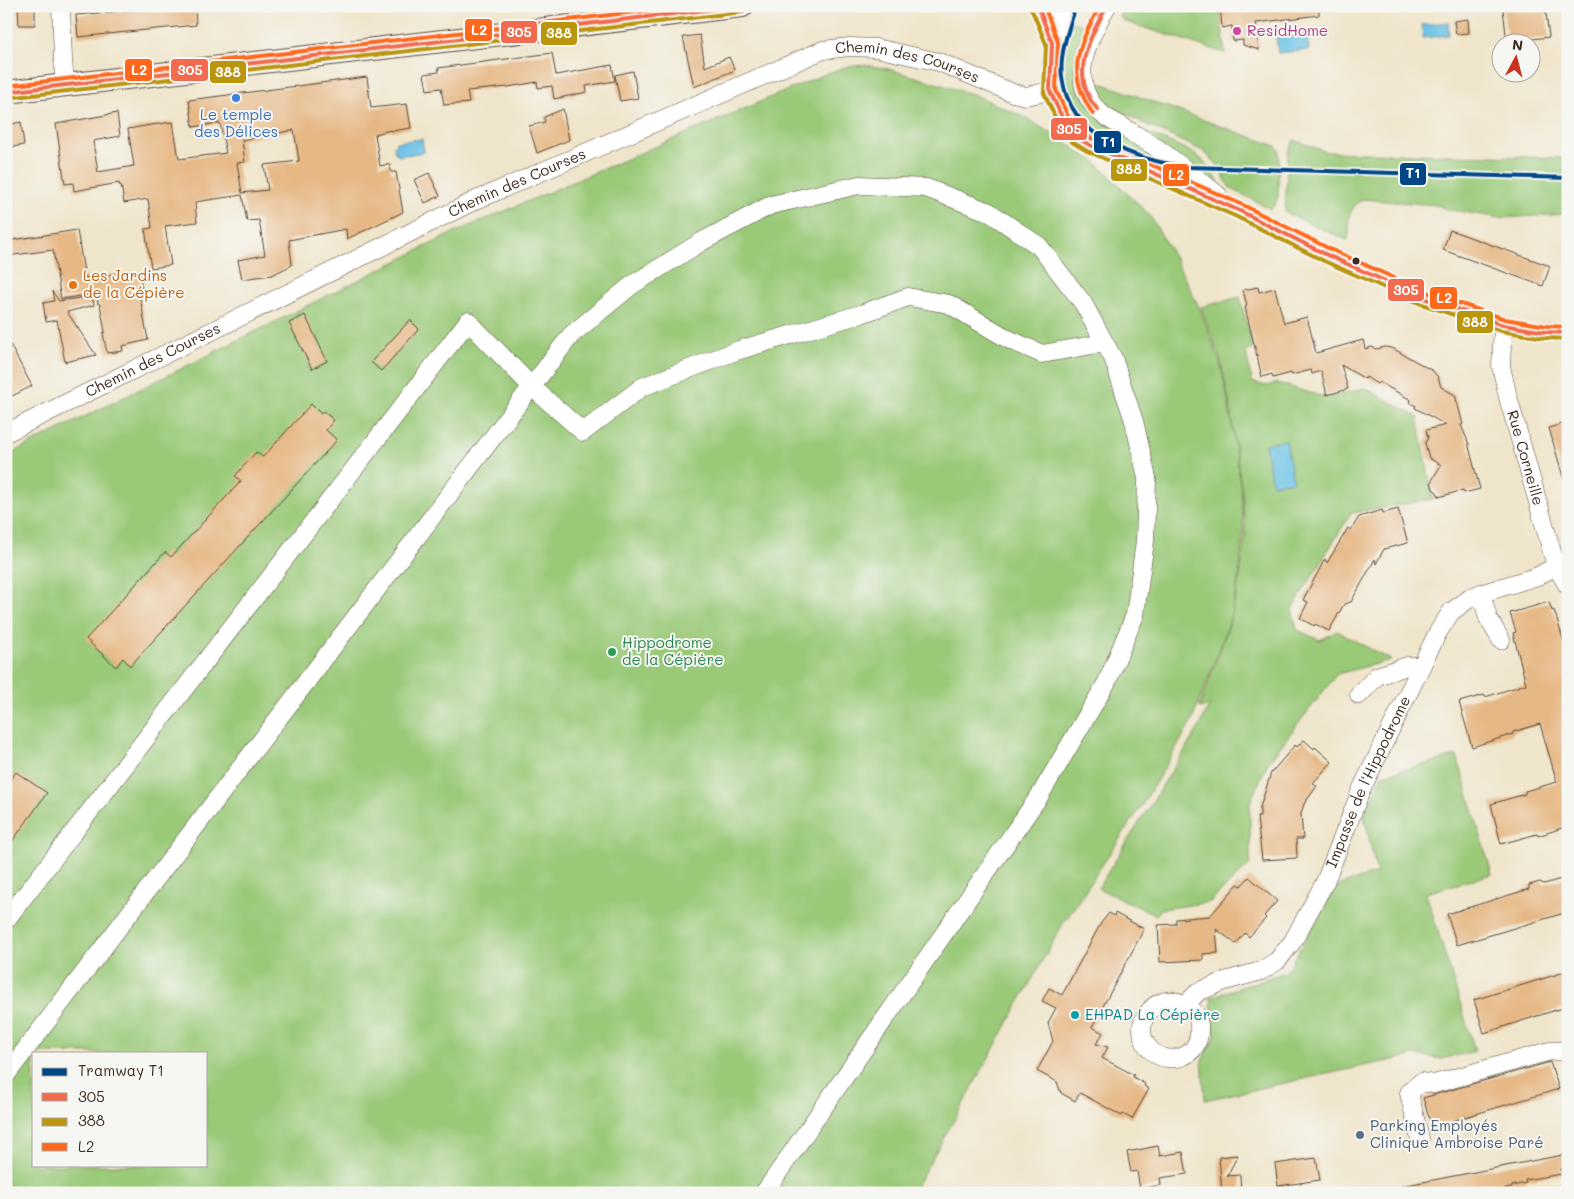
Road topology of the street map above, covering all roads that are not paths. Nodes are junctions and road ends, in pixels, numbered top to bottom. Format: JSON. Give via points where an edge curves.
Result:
{"nodes":[{"id":1,"x":61,"y":6,"type":"edge"},
{"id":2,"x":641,"y":6,"type":"edge"},
{"id":3,"x":742,"y":6,"type":"edge"},
{"id":4,"x":1036,"y":6,"type":"edge"},
{"id":5,"x":1062,"y":6,"type":"edge"},
{"id":6,"x":1107,"y":6,"type":"edge"},
{"id":7,"x":1052,"y":43,"type":"junction"},
{"id":8,"x":64,"y":80,"type":"junction"},
{"id":9,"x":6,"y":82,"type":"edge"},
{"id":10,"x":1050,"y":91,"type":"junction"},
{"id":11,"x":6,"y":92,"type":"edge"},
{"id":12,"x":1240,"y":212,"type":"junction"},
{"id":13,"x":1503,"y":325,"type":"junction"},
{"id":14,"x":1568,"y":333,"type":"edge"},
{"id":15,"x":1104,"y":343,"type":"junction"},
{"id":16,"x":532,"y":387,"type":"junction"},
{"id":17,"x":6,"y":433,"type":"edge"},
{"id":18,"x":1562,"y":565,"type":"edge"},
{"id":19,"x":1568,"y":586,"type":"edge"},
{"id":20,"x":1481,"y":593,"type":"junction"},
{"id":21,"x":1501,"y":640,"type":"dead end"},
{"id":22,"x":1422,"y":666,"type":"junction"},
{"id":23,"x":1359,"y":695,"type":"dead end"},
{"id":24,"x":6,"y":920,"type":"edge"},
{"id":25,"x":1186,"y":1004,"type":"dead end"},
{"id":26,"x":1568,"y":1056,"type":"edge"},
{"id":27,"x":6,"y":1075,"type":"edge"},
{"id":28,"x":1420,"y":1139,"type":"dead end"},
{"id":29,"x":764,"y":1193,"type":"edge"}],
"edges":[{"from":1,"to":8,"type":"street"},
{"from":2,"to":8,"type":"main road","via":[[174,60]]},
{"from":3,"to":8,"type":"main road"},
{"from":4,"to":7,"type":"street"},
{"from":5,"to":7,"type":"street"},
{"from":6,"to":12,"type":"street","via":[[1090,39],[1082,69],[1084,88],[1093,104],[1102,114],[1167,155]]},
{"from":7,"to":10,"type":"street"},
{"from":8,"to":9,"type":"main road"},
{"from":8,"to":11,"type":"main road"},
{"from":10,"to":12,"type":"street","via":[[1066,126],[1076,137]]},
{"from":10,"to":17,"type":"street","name":"Chemin des Courses","via":[[1026,96],[1013,93],[939,62],[876,48],[824,50],[474,201]]},
{"from":12,"to":13,"type":"street","via":[[1421,297]]},
{"from":13,"to":14,"type":"street"},
{"from":13,"to":18,"type":"street","name":"Rue Corneille","via":[[1501,366],[1508,397]]},
{"from":15,"to":16,"type":"street","via":[[1042,354],[1008,339],[949,304],[908,297],[736,351],[642,387],[583,432]]},
{"from":15,"to":16,"type":"street","via":[[1083,303],[1039,246],[989,212],[926,188],[859,185],[771,206],[701,242],[632,285],[571,335]]},
{"from":15,"to":29,"type":"street","via":[[1134,421],[1147,478],[1145,541],[1135,615],[1107,682],[1040,795]]},
{"from":16,"to":24,"type":"street","via":[[468,321]]},
{"from":16,"to":27,"type":"street"},
{"from":18,"to":19,"type":"street","name":"Rue Corneille"},
{"from":18,"to":20,"type":"street","name":"Impasse de l'Hippodrome","via":[[1538,576]]},
{"from":20,"to":21,"type":"street","via":[[1488,618]]},
{"from":20,"to":22,"type":"street","name":"Impasse de l'Hippodrome","via":[[1451,612]]},
{"from":22,"to":23,"type":"street","via":[[1407,666],[1377,676]]},
{"from":22,"to":25,"type":"street","name":"Impasse de l'Hippodrome","via":[[1362,788],[1325,882],[1293,942],[1277,961],[1261,971],[1198,992]]},
{"from":26,"to":28,"type":"street","via":[[1564,1051],[1550,1051],[1434,1084],[1421,1082],[1409,1093]]}]}
